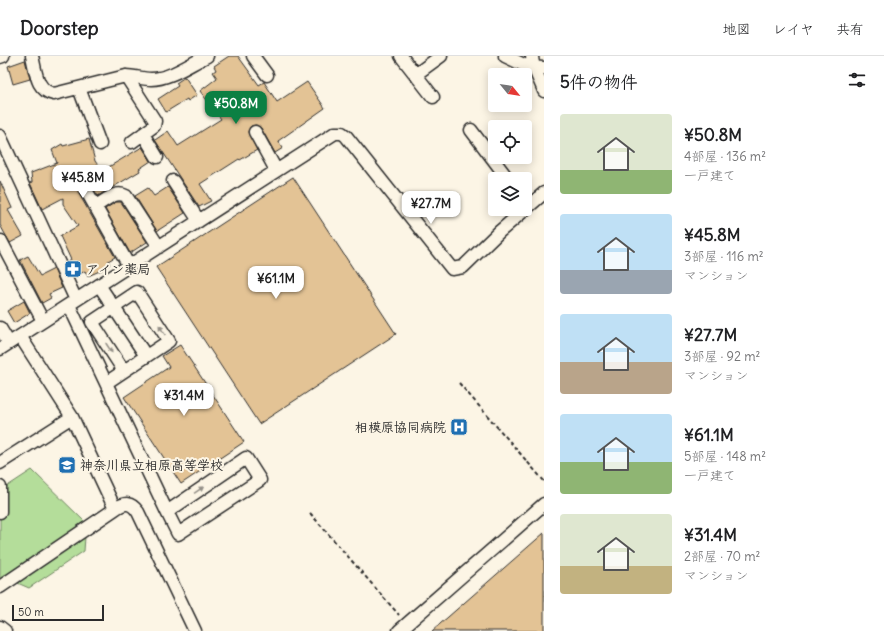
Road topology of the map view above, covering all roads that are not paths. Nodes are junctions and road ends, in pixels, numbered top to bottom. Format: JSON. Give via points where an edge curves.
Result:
{"nodes":[{"id":1,"x":3,"y":56,"type":"edge"},
{"id":2,"x":32,"y":56,"type":"edge"},
{"id":3,"x":207,"y":56,"type":"edge"},
{"id":4,"x":253,"y":56,"type":"edge"},
{"id":5,"x":401,"y":56,"type":"edge"},
{"id":6,"x":441,"y":56,"type":"edge"},
{"id":7,"x":505,"y":56,"type":"edge"},
{"id":8,"x":532,"y":56,"type":"edge"},
{"id":9,"x":0,"y":57,"type":"edge"},
{"id":10,"x":540,"y":68,"type":"edge"},
{"id":11,"x":266,"y":75,"type":"dead end"},
{"id":12,"x":415,"y":75,"type":"junction"},
{"id":13,"x":126,"y":76,"type":"junction"},
{"id":14,"x":79,"y":88,"type":"junction"},
{"id":15,"x":544,"y":91,"type":"edge"},
{"id":16,"x":433,"y":98,"type":"dead end"},
{"id":17,"x":471,"y":130,"type":"dead end"},
{"id":18,"x":255,"y":132,"type":"dead end"},
{"id":19,"x":143,"y":134,"type":"junction"},
{"id":20,"x":0,"y":136,"type":"edge"},
{"id":21,"x":132,"y":142,"type":"dead end"},
{"id":22,"x":100,"y":144,"type":"dead end"},
{"id":23,"x":157,"y":157,"type":"dead end"},
{"id":24,"x":276,"y":170,"type":"junction"},
{"id":25,"x":503,"y":172,"type":"edge"},
{"id":26,"x":174,"y":181,"type":"dead end"},
{"id":27,"x":86,"y":190,"type":"dead end"},
{"id":28,"x":544,"y":193,"type":"edge"},
{"id":29,"x":532,"y":201,"type":"edge"},
{"id":30,"x":96,"y":206,"type":"junction"},
{"id":31,"x":515,"y":216,"type":"edge"},
{"id":32,"x":199,"y":221,"type":"junction"},
{"id":33,"x":1,"y":241,"type":"dead end"},
{"id":34,"x":159,"y":246,"type":"junction"},
{"id":35,"x":130,"y":266,"type":"junction"},
{"id":36,"x":99,"y":285,"type":"junction"},
{"id":37,"x":72,"y":302,"type":"junction"},
{"id":38,"x":114,"y":307,"type":"junction"},
{"id":39,"x":43,"y":321,"type":"junction"},
{"id":40,"x":0,"y":328,"type":"edge"},
{"id":41,"x":20,"y":336,"type":"junction"},
{"id":42,"x":4,"y":346,"type":"edge"},
{"id":43,"x":146,"y":356,"type":"junction"},
{"id":44,"x":124,"y":371,"type":"junction"},
{"id":45,"x":106,"y":383,"type":"junction"},
{"id":46,"x":72,"y":417,"type":"junction"},
{"id":47,"x":0,"y":463,"type":"edge"},
{"id":48,"x":0,"y":487,"type":"edge"},
{"id":49,"x":544,"y":504,"type":"edge"},
{"id":50,"x":115,"y":509,"type":"junction"},
{"id":51,"x":0,"y":512,"type":"edge"},
{"id":52,"x":167,"y":512,"type":"junction"},
{"id":53,"x":1,"y":585,"type":"edge"},
{"id":54,"x":0,"y":627,"type":"edge"},
{"id":55,"x":5,"y":631,"type":"edge"},
{"id":56,"x":195,"y":631,"type":"edge"},
{"id":57,"x":399,"y":631,"type":"edge"}],
"edges":[{"from":1,"to":9,"type":"street"},
{"from":2,"to":14,"type":"street","via":[[40,86],[44,91],[54,94]]},
{"from":3,"to":13,"type":"street","via":[[158,78]]},
{"from":4,"to":11,"type":"street"},
{"from":5,"to":12,"type":"street"},
{"from":6,"to":12,"type":"street"},
{"from":7,"to":10,"type":"street"},
{"from":8,"to":10,"type":"street"},
{"from":10,"to":15,"type":"street"},
{"from":12,"to":16,"type":"street"},
{"from":13,"to":14,"type":"street"},
{"from":13,"to":19,"type":"street","via":[[156,121],[154,126]]},
{"from":14,"to":22,"type":"street"},
{"from":17,"to":25,"type":"street"},
{"from":18,"to":24,"type":"street"},
{"from":19,"to":21,"type":"street"},
{"from":19,"to":23,"type":"street"},
{"from":20,"to":37,"type":"street"},
{"from":24,"to":31,"type":"street","via":[[335,133],[342,133],[452,269],[463,267]]},
{"from":24,"to":32,"type":"street"},
{"from":26,"to":32,"type":"street"},
{"from":27,"to":30,"type":"street"},
{"from":28,"to":29,"type":"street"},
{"from":30,"to":34,"type":"street","via":[[115,195],[126,196]]},
{"from":30,"to":35,"type":"street"},
{"from":32,"to":34,"type":"street"},
{"from":33,"to":39,"type":"street"},
{"from":34,"to":35,"type":"street"},
{"from":35,"to":36,"type":"street"},
{"from":36,"to":37,"type":"street"},
{"from":36,"to":38,"type":"street"},
{"from":37,"to":39,"type":"street"},
{"from":37,"to":45,"type":"street"},
{"from":38,"to":43,"type":"street"},
{"from":43,"to":38,"type":"street","one_way":true,"via":[[169,341],[137,292]]},
{"from":38,"to":44,"type":"street","one_way":true,"via":[[92,322]]},
{"from":39,"to":41,"type":"street"},
{"from":40,"to":42,"type":"street"},
{"from":41,"to":42,"type":"street"},
{"from":41,"to":46,"type":"street"},
{"from":43,"to":44,"type":"street"},
{"from":44,"to":45,"type":"street"},
{"from":45,"to":52,"type":"street"},
{"from":46,"to":47,"type":"street"},
{"from":46,"to":50,"type":"street"},
{"from":48,"to":51,"type":"street"},
{"from":49,"to":57,"type":"street"},
{"from":50,"to":53,"type":"street"},
{"from":50,"to":56,"type":"street","via":[[128,503],[138,512]]},
{"from":52,"to":52,"type":"street","one_way":true,"via":[[246,458],[260,480],[178,534]]},
{"from":54,"to":55,"type":"street"}]}
